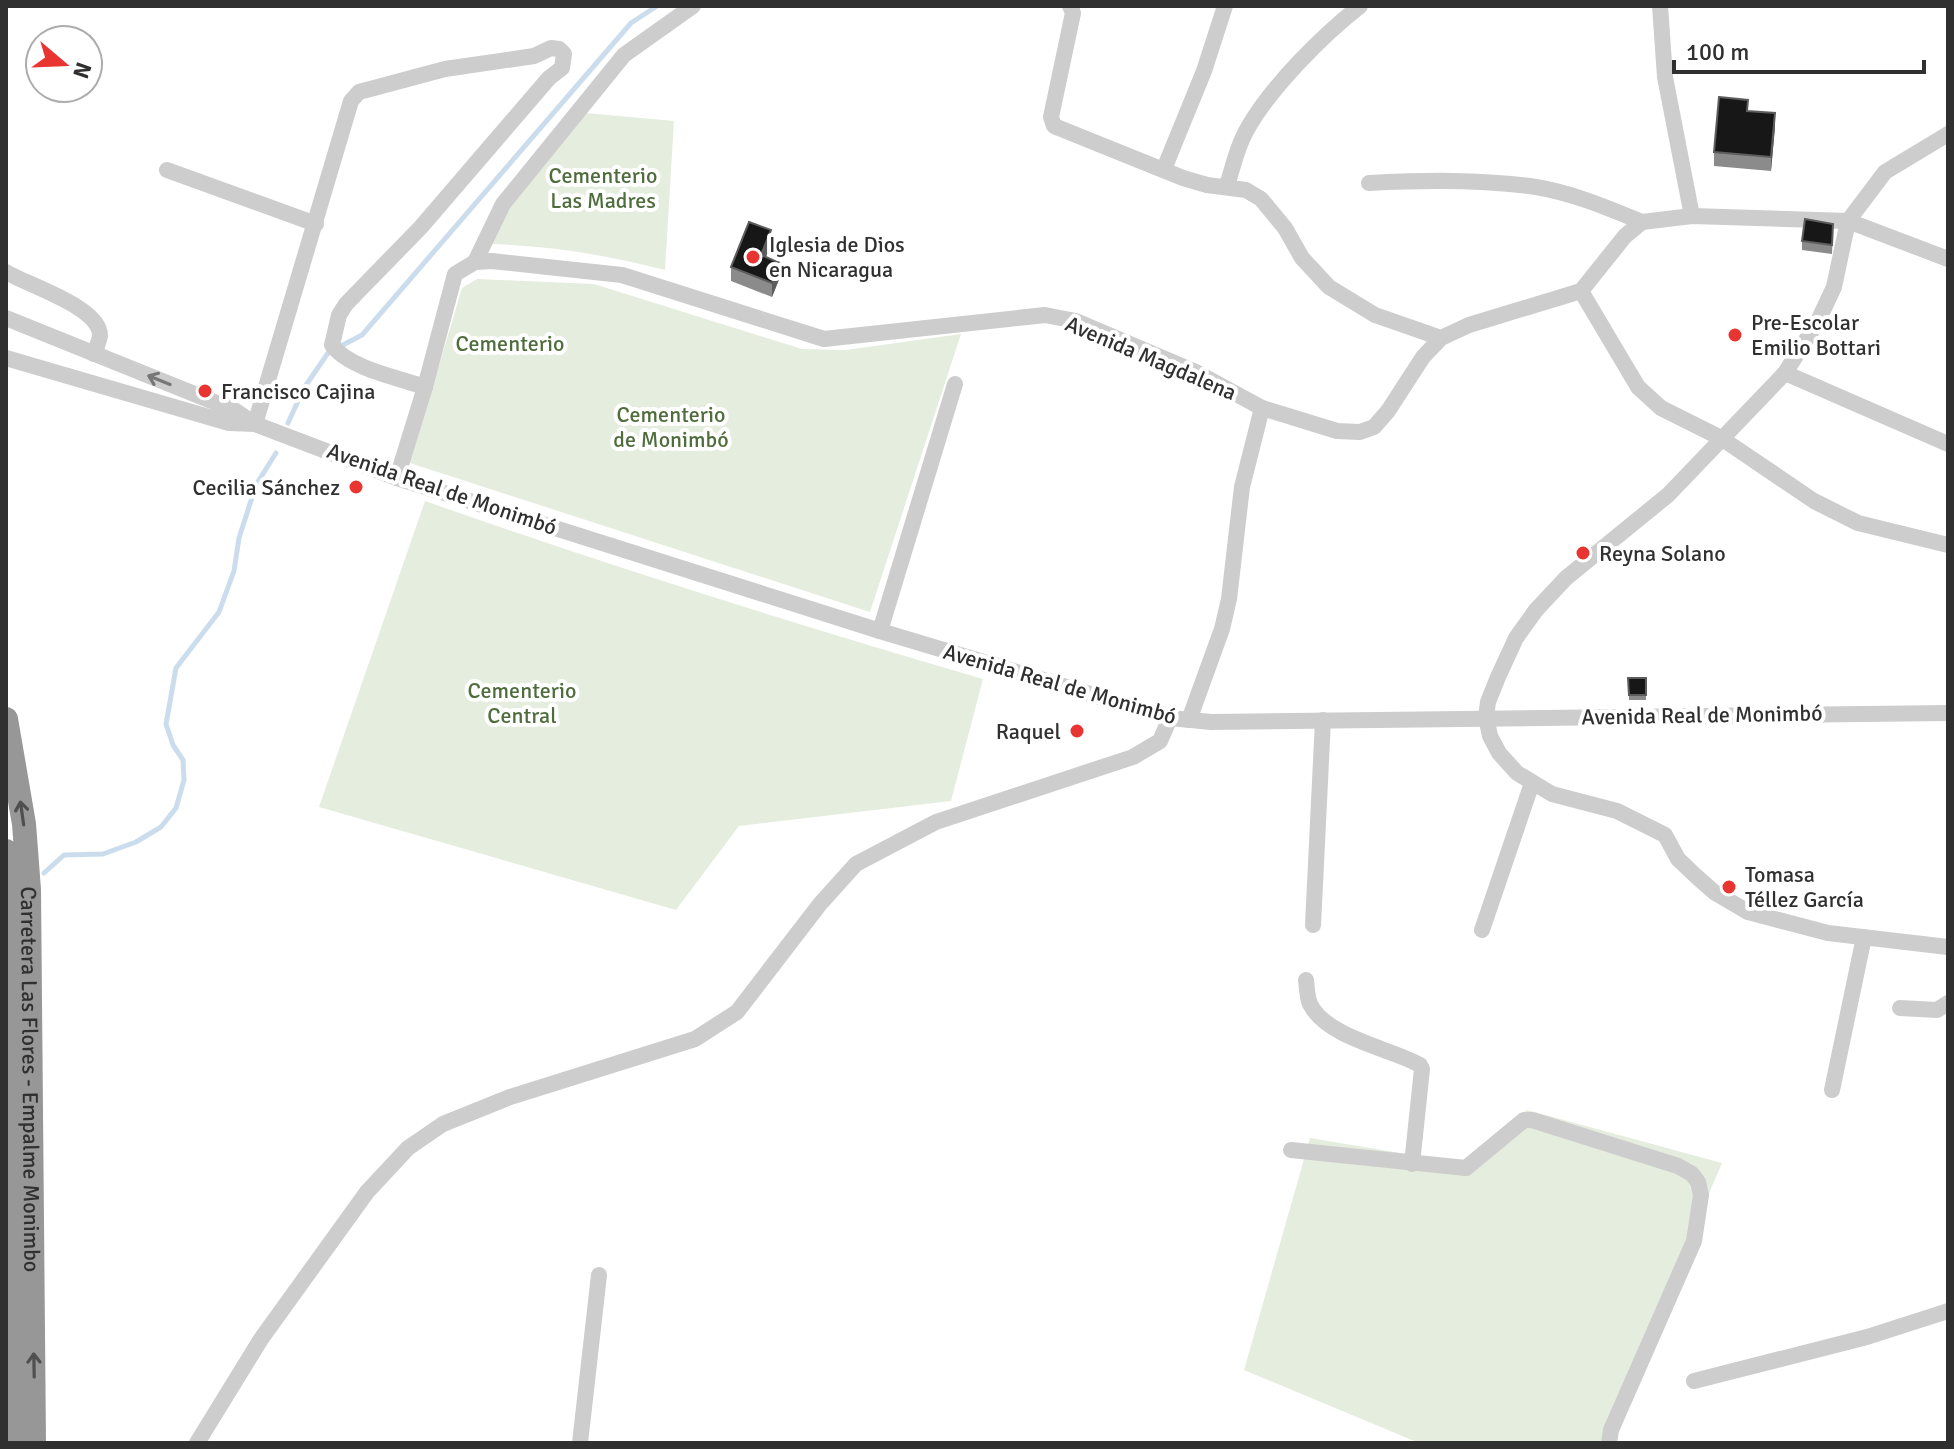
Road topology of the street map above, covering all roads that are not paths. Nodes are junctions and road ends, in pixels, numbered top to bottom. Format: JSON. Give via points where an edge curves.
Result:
{"nodes":[{"id":1,"x":693,"y":6,"type":"edge"},
{"id":2,"x":1070,"y":6,"type":"edge"},
{"id":3,"x":1225,"y":6,"type":"edge"},
{"id":4,"x":1360,"y":6,"type":"edge"},
{"id":5,"x":1660,"y":6,"type":"edge"},
{"id":6,"x":1948,"y":134,"type":"edge"},
{"id":7,"x":1164,"y":169,"type":"junction"},
{"id":8,"x":167,"y":170,"type":"dead end"},
{"id":9,"x":1369,"y":183,"type":"dead end"},
{"id":10,"x":1227,"y":186,"type":"junction"},
{"id":11,"x":1692,"y":216,"type":"junction"},
{"id":12,"x":1848,"y":221,"type":"junction"},
{"id":13,"x":1642,"y":222,"type":"junction"},
{"id":14,"x":316,"y":224,"type":"junction"},
{"id":15,"x":1948,"y":259,"type":"edge"},
{"id":16,"x":475,"y":262,"type":"junction"},
{"id":17,"x":6,"y":272,"type":"edge"},
{"id":18,"x":1581,"y":291,"type":"junction"},
{"id":19,"x":6,"y":318,"type":"edge"},
{"id":20,"x":1441,"y":338,"type":"junction"},
{"id":21,"x":94,"y":354,"type":"junction"},
{"id":22,"x":6,"y":358,"type":"edge"},
{"id":23,"x":1785,"y":373,"type":"junction"},
{"id":24,"x":955,"y":384,"type":"dead end"},
{"id":25,"x":425,"y":387,"type":"junction"},
{"id":26,"x":1262,"y":408,"type":"junction"},
{"id":27,"x":255,"y":424,"type":"junction"},
{"id":28,"x":1721,"y":438,"type":"junction"},
{"id":29,"x":1948,"y":444,"type":"edge"},
{"id":30,"x":397,"y":478,"type":"junction"},
{"id":31,"x":1948,"y":545,"type":"edge"},
{"id":32,"x":880,"y":631,"type":"junction"},
{"id":33,"x":1948,"y":713,"type":"edge"},
{"id":34,"x":1486,"y":717,"type":"junction"},
{"id":35,"x":1170,"y":718,"type":"junction"},
{"id":36,"x":6,"y":719,"type":"edge"},
{"id":37,"x":1189,"y":720,"type":"junction"},
{"id":38,"x":1323,"y":720,"type":"junction"},
{"id":39,"x":1532,"y":783,"type":"junction"},
{"id":40,"x":6,"y":851,"type":"edge"},
{"id":41,"x":1313,"y":925,"type":"dead end"},
{"id":42,"x":1482,"y":930,"type":"dead end"},
{"id":43,"x":1864,"y":937,"type":"junction"},
{"id":44,"x":1948,"y":947,"type":"edge"},
{"id":45,"x":1306,"y":980,"type":"dead end"},
{"id":46,"x":1948,"y":1003,"type":"edge"},
{"id":47,"x":1900,"y":1008,"type":"dead end"},
{"id":48,"x":1832,"y":1090,"type":"dead end"},
{"id":49,"x":1291,"y":1150,"type":"dead end"},
{"id":50,"x":1412,"y":1164,"type":"junction"},
{"id":51,"x":599,"y":1275,"type":"dead end"},
{"id":52,"x":1948,"y":1311,"type":"edge"},
{"id":53,"x":1694,"y":1381,"type":"dead end"},
{"id":54,"x":202,"y":1441,"type":"edge"},
{"id":55,"x":14,"y":1443,"type":"edge"},
{"id":56,"x":34,"y":1443,"type":"edge"},
{"id":57,"x":580,"y":1443,"type":"edge"},
{"id":58,"x":1609,"y":1443,"type":"edge"}],
"edges":[{"from":1,"to":16,"type":"street","via":[[624,55],[503,204]]},
{"from":2,"to":7,"type":"street","via":[[1073,13],[1051,117],[1054,126]]},
{"from":3,"to":7,"type":"street"},
{"from":4,"to":10,"type":"street","via":[[1262,105],[1247,129]]},
{"from":5,"to":11,"type":"street","via":[[1665,77]]},
{"from":6,"to":12,"type":"street","via":[[1885,172]]},
{"from":7,"to":10,"type":"street","via":[[1207,185]]},
{"from":8,"to":14,"type":"street"},
{"from":9,"to":13,"type":"street","via":[[1442,180],[1538,187]]},
{"from":10,"to":20,"type":"street","via":[[1261,199],[1329,287],[1375,315]]},
{"from":11,"to":12,"type":"street"},
{"from":11,"to":13,"type":"street"},
{"from":12,"to":15,"type":"street"},
{"from":12,"to":23,"type":"street","via":[[1834,287]]},
{"from":13,"to":18,"type":"street"},
{"from":14,"to":25,"type":"street","via":[[351,101],[359,92],[445,69],[534,56],[551,48],[564,54],[562,68],[339,315],[332,345],[338,353]]},
{"from":14,"to":27,"type":"street"},
{"from":16,"to":25,"type":"street","via":[[455,274]]},
{"from":16,"to":26,"type":"street","name":"Avenida Magdalena","via":[[622,275],[824,339],[1045,315],[1103,332],[1196,372]]},
{"from":17,"to":21,"type":"street","via":[[83,310],[100,335]]},
{"from":18,"to":20,"type":"street","name":"Avenida Magdalena"},
{"from":18,"to":28,"type":"street","via":[[1638,387],[1661,408]]},
{"from":19,"to":21,"type":"street","name":"Avenida Real de Monimbó"},
{"from":20,"to":26,"type":"street","name":"Avenida Magdalena","via":[[1374,427],[1337,431]]},
{"from":27,"to":21,"type":"street","name":"Avenida Real de Monimbó","one_way":true,"via":[[234,410]]},
{"from":22,"to":27,"type":"street","name":"Avenida Real de Monimbó","via":[[229,423]]},
{"from":23,"to":28,"type":"street"},
{"from":23,"to":29,"type":"street"},
{"from":24,"to":32,"type":"street"},
{"from":25,"to":30,"type":"street"},
{"from":26,"to":37,"type":"street","via":[[1242,487],[1222,629]]},
{"from":27,"to":30,"type":"street","name":"Avenida Real de Monimbó"},
{"from":28,"to":31,"type":"street","via":[[1814,501],[1858,523]]},
{"from":28,"to":34,"type":"street","via":[[1668,495],[1566,578],[1536,610],[1516,638]]},
{"from":30,"to":32,"type":"street","name":"Avenida Real de Monimbó"},
{"from":32,"to":35,"type":"street","name":"Avenida Real de Monimbó"},
{"from":33,"to":34,"type":"street","name":"Avenida Real de Monimbó"},
{"from":34,"to":38,"type":"street","name":"Avenida Real de Monimbó"},
{"from":34,"to":39,"type":"street","via":[[1499,753]]},
{"from":35,"to":37,"type":"street","name":"Avenida Real de Monimbó"},
{"from":35,"to":54,"type":"street","via":[[1160,741],[1133,757],[936,822],[856,864],[737,1012],[695,1039],[510,1097],[443,1124],[408,1148],[367,1192],[261,1339]]},
{"from":56,"to":36,"type":"highway","name":"Carretera Las Flores - Empalme Monimbo","one_way":true,"via":[[29,890]]},
{"from":37,"to":38,"type":"street","name":"Avenida Real de Monimbó"},
{"from":38,"to":41,"type":"street"},
{"from":39,"to":42,"type":"street"},
{"from":39,"to":43,"type":"street","via":[[1552,794],[1617,811],[1665,835],[1678,859],[1697,877],[1748,912]]},
{"from":40,"to":55,"type":"highway","name":"Carretera Las Flores - Empalme Monimbo","via":[[13,896]]},
{"from":43,"to":44,"type":"street"},
{"from":43,"to":48,"type":"street"},
{"from":45,"to":50,"type":"street","via":[[1308,1001],[1331,1025],[1420,1065]]},
{"from":46,"to":47,"type":"street","via":[[1937,1010]]},
{"from":49,"to":50,"type":"street"},
{"from":50,"to":58,"type":"street","via":[[1466,1168],[1524,1120],[1532,1120],[1655,1158],[1692,1174],[1698,1182],[1694,1241]]},
{"from":51,"to":57,"type":"street"},
{"from":52,"to":53,"type":"street"}]}
